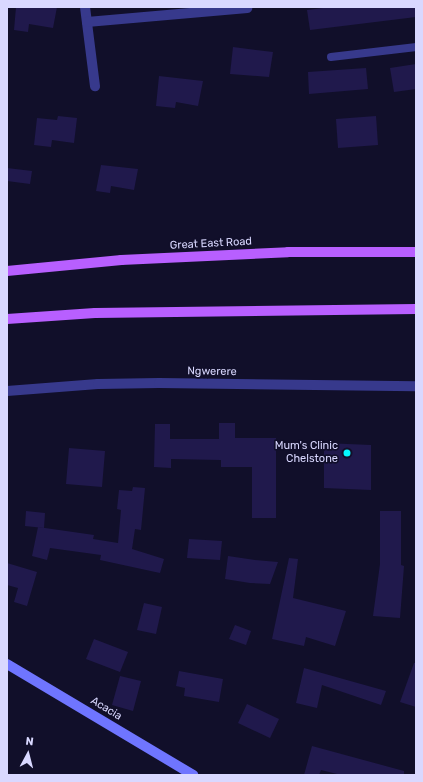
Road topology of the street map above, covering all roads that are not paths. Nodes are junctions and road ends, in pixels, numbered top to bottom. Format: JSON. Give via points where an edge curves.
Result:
{"nodes":[{"id":1,"x":85,"y":7,"type":"edge"},
{"id":2,"x":247,"y":8,"type":"edge"},
{"id":3,"x":87,"y":22,"type":"junction"},
{"id":4,"x":416,"y":47,"type":"edge"},
{"id":5,"x":331,"y":57,"type":"dead end"},
{"id":6,"x":95,"y":86,"type":"dead end"},
{"id":7,"x":416,"y":252,"type":"edge"},
{"id":8,"x":7,"y":271,"type":"edge"},
{"id":9,"x":416,"y":309,"type":"edge"},
{"id":10,"x":7,"y":319,"type":"edge"},
{"id":11,"x":416,"y":386,"type":"edge"},
{"id":12,"x":7,"y":391,"type":"edge"},
{"id":13,"x":7,"y":664,"type":"edge"},
{"id":14,"x":193,"y":775,"type":"edge"}],
"edges":[{"from":1,"to":3,"type":"street"},
{"from":2,"to":3,"type":"street"},
{"from":3,"to":6,"type":"street"},
{"from":4,"to":5,"type":"lane"},
{"from":7,"to":8,"type":"main road","name":"Great East Road","via":[[288,252],[153,258]]},
{"from":9,"to":10,"type":"main road","via":[[103,313]]},
{"from":11,"to":12,"type":"street","name":"Ngwerere","via":[[159,383],[98,384]]},
{"from":13,"to":14,"type":"main road","name":"Acacia"}]}
